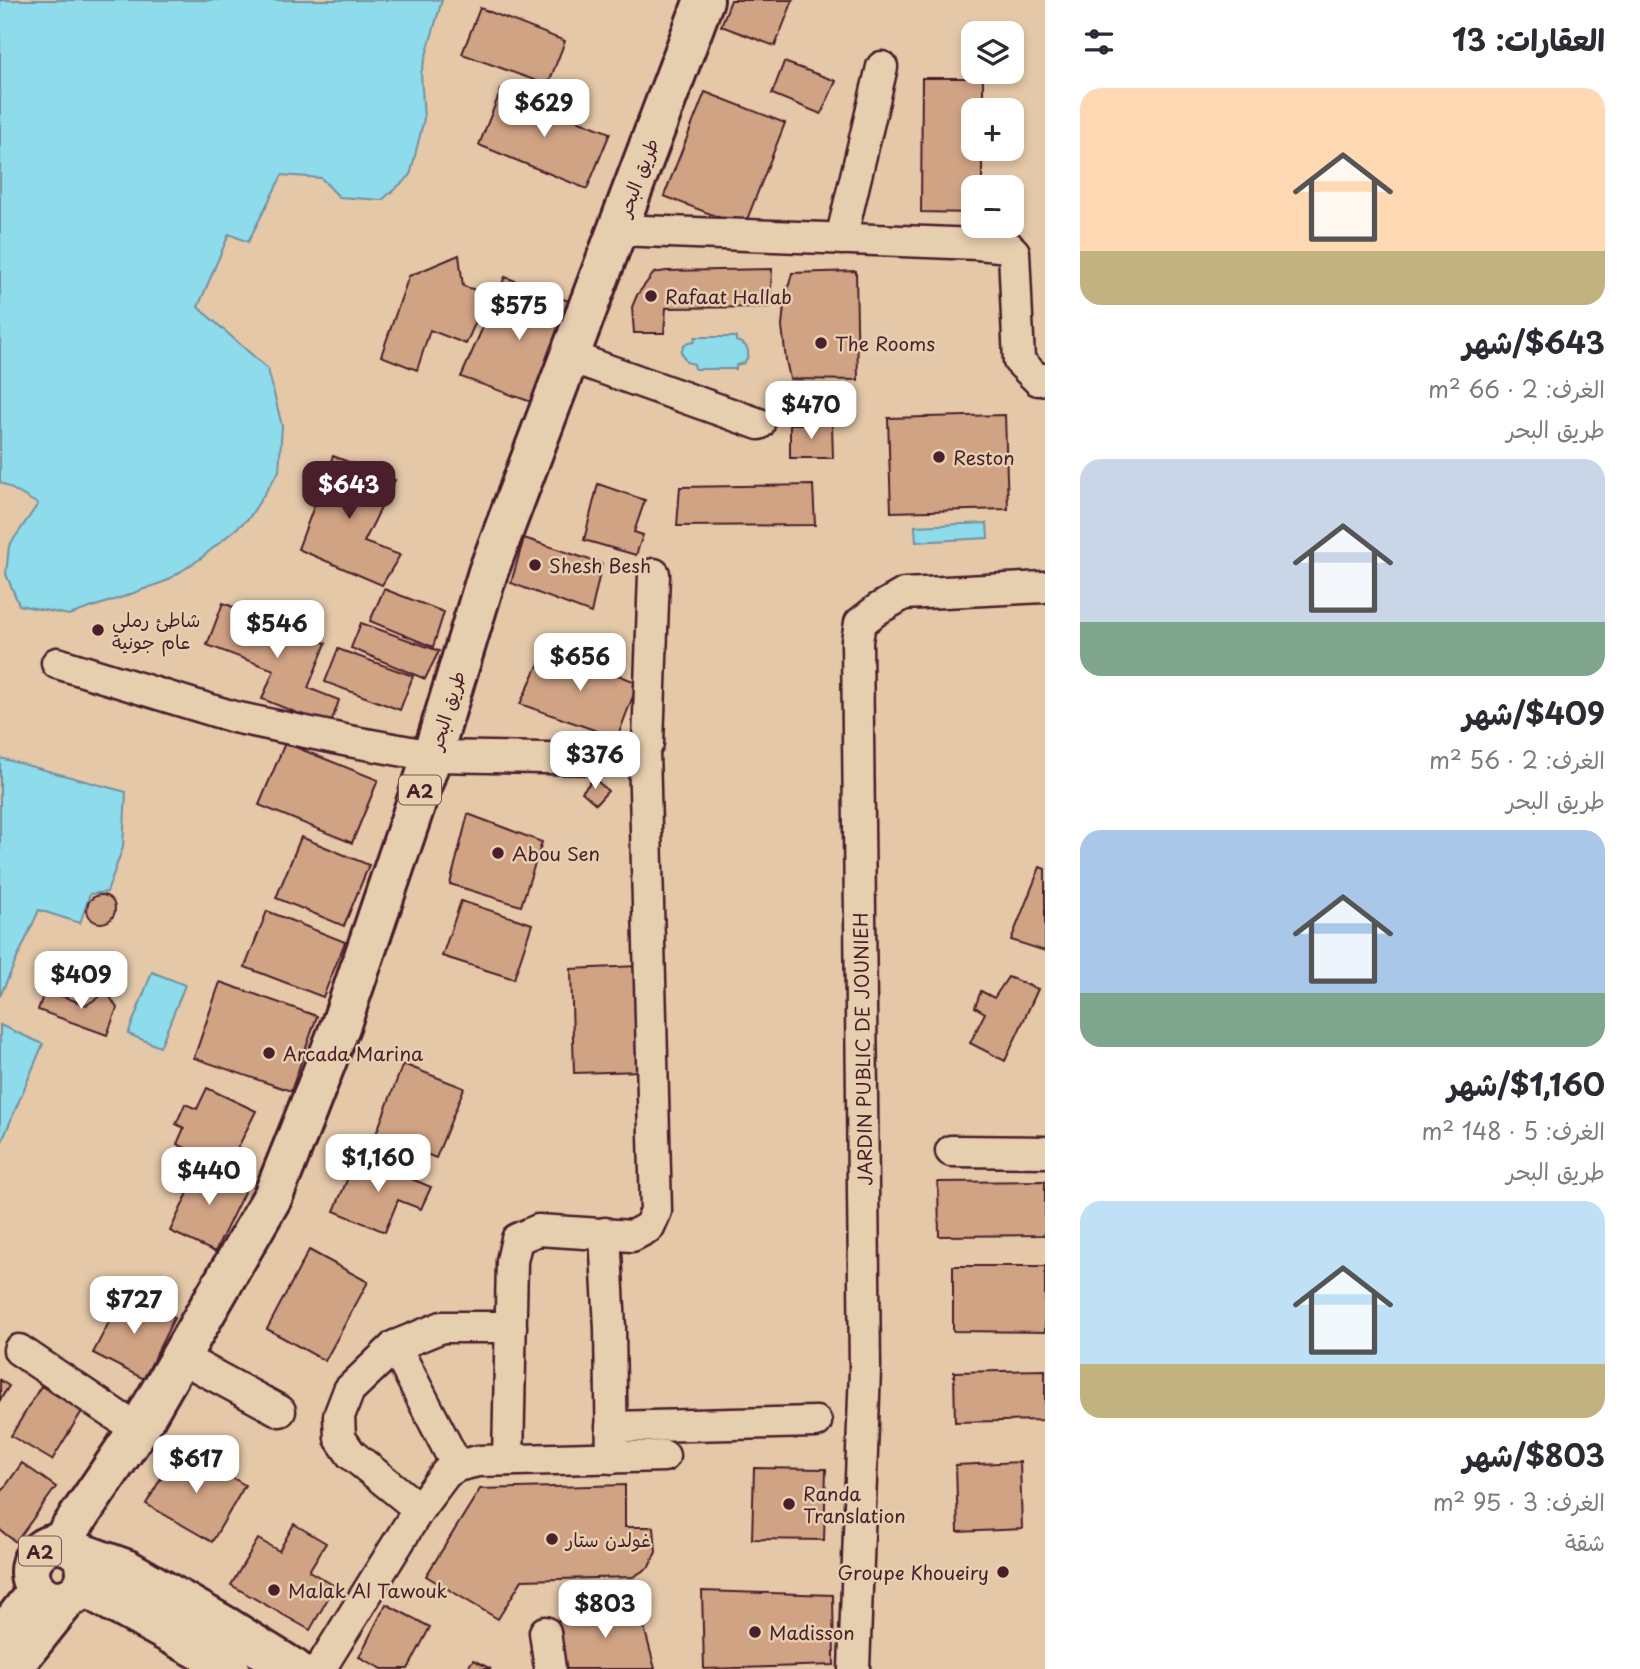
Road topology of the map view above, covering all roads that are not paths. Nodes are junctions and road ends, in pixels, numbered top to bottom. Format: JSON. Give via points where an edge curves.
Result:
{"nodes":[{"id":1,"x":704,"y":0,"type":"edge"},
{"id":2,"x":882,"y":67,"type":"dead end"},
{"id":3,"x":617,"y":230,"type":"junction"},
{"id":4,"x":841,"y":239,"type":"junction"},
{"id":5,"x":568,"y":356,"type":"junction"},
{"id":6,"x":1045,"y":379,"type":"edge"},
{"id":7,"x":759,"y":424,"type":"dead end"},
{"id":8,"x":654,"y":574,"type":"dead end"},
{"id":9,"x":1045,"y":587,"type":"edge"},
{"id":10,"x":57,"y":663,"type":"dead end"},
{"id":11,"x":644,"y":751,"type":"junction"},
{"id":12,"x":432,"y":756,"type":"junction"},
{"id":13,"x":951,"y":1151,"type":"dead end"},
{"id":14,"x":1045,"y":1152,"type":"edge"},
{"id":15,"x":605,"y":1233,"type":"junction"},
{"id":16,"x":511,"y":1327,"type":"junction"},
{"id":17,"x":394,"y":1346,"type":"junction"},
{"id":18,"x":19,"y":1350,"type":"dead end"},
{"id":19,"x":180,"y":1357,"type":"junction"},
{"id":20,"x":281,"y":1411,"type":"dead end"},
{"id":21,"x":816,"y":1422,"type":"dead end"},
{"id":22,"x":611,"y":1427,"type":"junction"},
{"id":23,"x":138,"y":1430,"type":"junction"},
{"id":24,"x":664,"y":1456,"type":"dead end"},
{"id":25,"x":612,"y":1458,"type":"junction"},
{"id":26,"x":508,"y":1460,"type":"junction"},
{"id":27,"x":457,"y":1466,"type":"junction"},
{"id":28,"x":419,"y":1509,"type":"junction"},
{"id":29,"x":72,"y":1572,"type":"junction"},
{"id":30,"x":545,"y":1632,"type":"dead end"},
{"id":31,"x":0,"y":1639,"type":"edge"},
{"id":32,"x":11,"y":1669,"type":"edge"},
{"id":33,"x":230,"y":1669,"type":"edge"},
{"id":34,"x":294,"y":1669,"type":"edge"},
{"id":35,"x":320,"y":1669,"type":"edge"},
{"id":36,"x":550,"y":1669,"type":"edge"},
{"id":37,"x":854,"y":1669,"type":"edge"}],
"edges":[{"from":1,"to":3,"type":"main road","name":"طريق البحر","number":"A2"},
{"from":2,"to":4,"type":"street"},
{"from":3,"to":4,"type":"street"},
{"from":3,"to":5,"type":"main road","name":"طريق البحر","number":"A2"},
{"from":4,"to":6,"type":"street","via":[[1009,247],[1014,252],[1019,361],[1038,380]]},
{"from":5,"to":7,"type":"street"},
{"from":5,"to":12,"type":"main road","name":"طريق البحر","number":"A2","via":[[488,572]]},
{"from":8,"to":11,"type":"street","via":[[648,743]]},
{"from":9,"to":37,"type":"street","name":"JARDIN PUBLIC DE JOUNIEH","via":[[904,594],[860,622],[865,1369]]},
{"from":10,"to":12,"type":"street","via":[[234,717]]},
{"from":11,"to":12,"type":"street","via":[[604,759]]},
{"from":11,"to":15,"type":"street","via":[[656,1211],[649,1227],[632,1236]]},
{"from":12,"to":19,"type":"main road","name":"طريق البحر","number":"A2","via":[[341,1024],[273,1196]]},
{"from":13,"to":14,"type":"street"},
{"from":15,"to":16,"type":"street","via":[[538,1230],[517,1239]]},
{"from":15,"to":22,"type":"street"},
{"from":16,"to":17,"type":"street","via":[[442,1327]]},
{"from":16,"to":26,"type":"street"},
{"from":17,"to":27,"type":"street"},
{"from":17,"to":28,"type":"street","via":[[349,1390],[339,1416],[340,1438],[351,1454]]},
{"from":18,"to":23,"type":"street"},
{"from":19,"to":20,"type":"street"},
{"from":19,"to":23,"type":"main road","name":"طريق البحر","number":"A2"},
{"from":21,"to":22,"type":"street"},
{"from":22,"to":25,"type":"street"},
{"from":23,"to":29,"type":"main road","name":"طريق البحر","number":"A2","via":[[102,1485]]},
{"from":24,"to":25,"type":"street"},
{"from":25,"to":26,"type":"street"},
{"from":26,"to":27,"type":"street"},
{"from":27,"to":28,"type":"street","via":[[446,1473]]},
{"from":28,"to":35,"type":"street"},
{"from":29,"to":31,"type":"main road","name":"طريق البحر","number":"A2"},
{"from":29,"to":32,"type":"main road","name":"طريق البحر","number":"A2"},
{"from":29,"to":33,"type":"main road"},
{"from":29,"to":34,"type":"main road","via":[[128,1570]]},
{"from":30,"to":36,"type":"street"}]}
